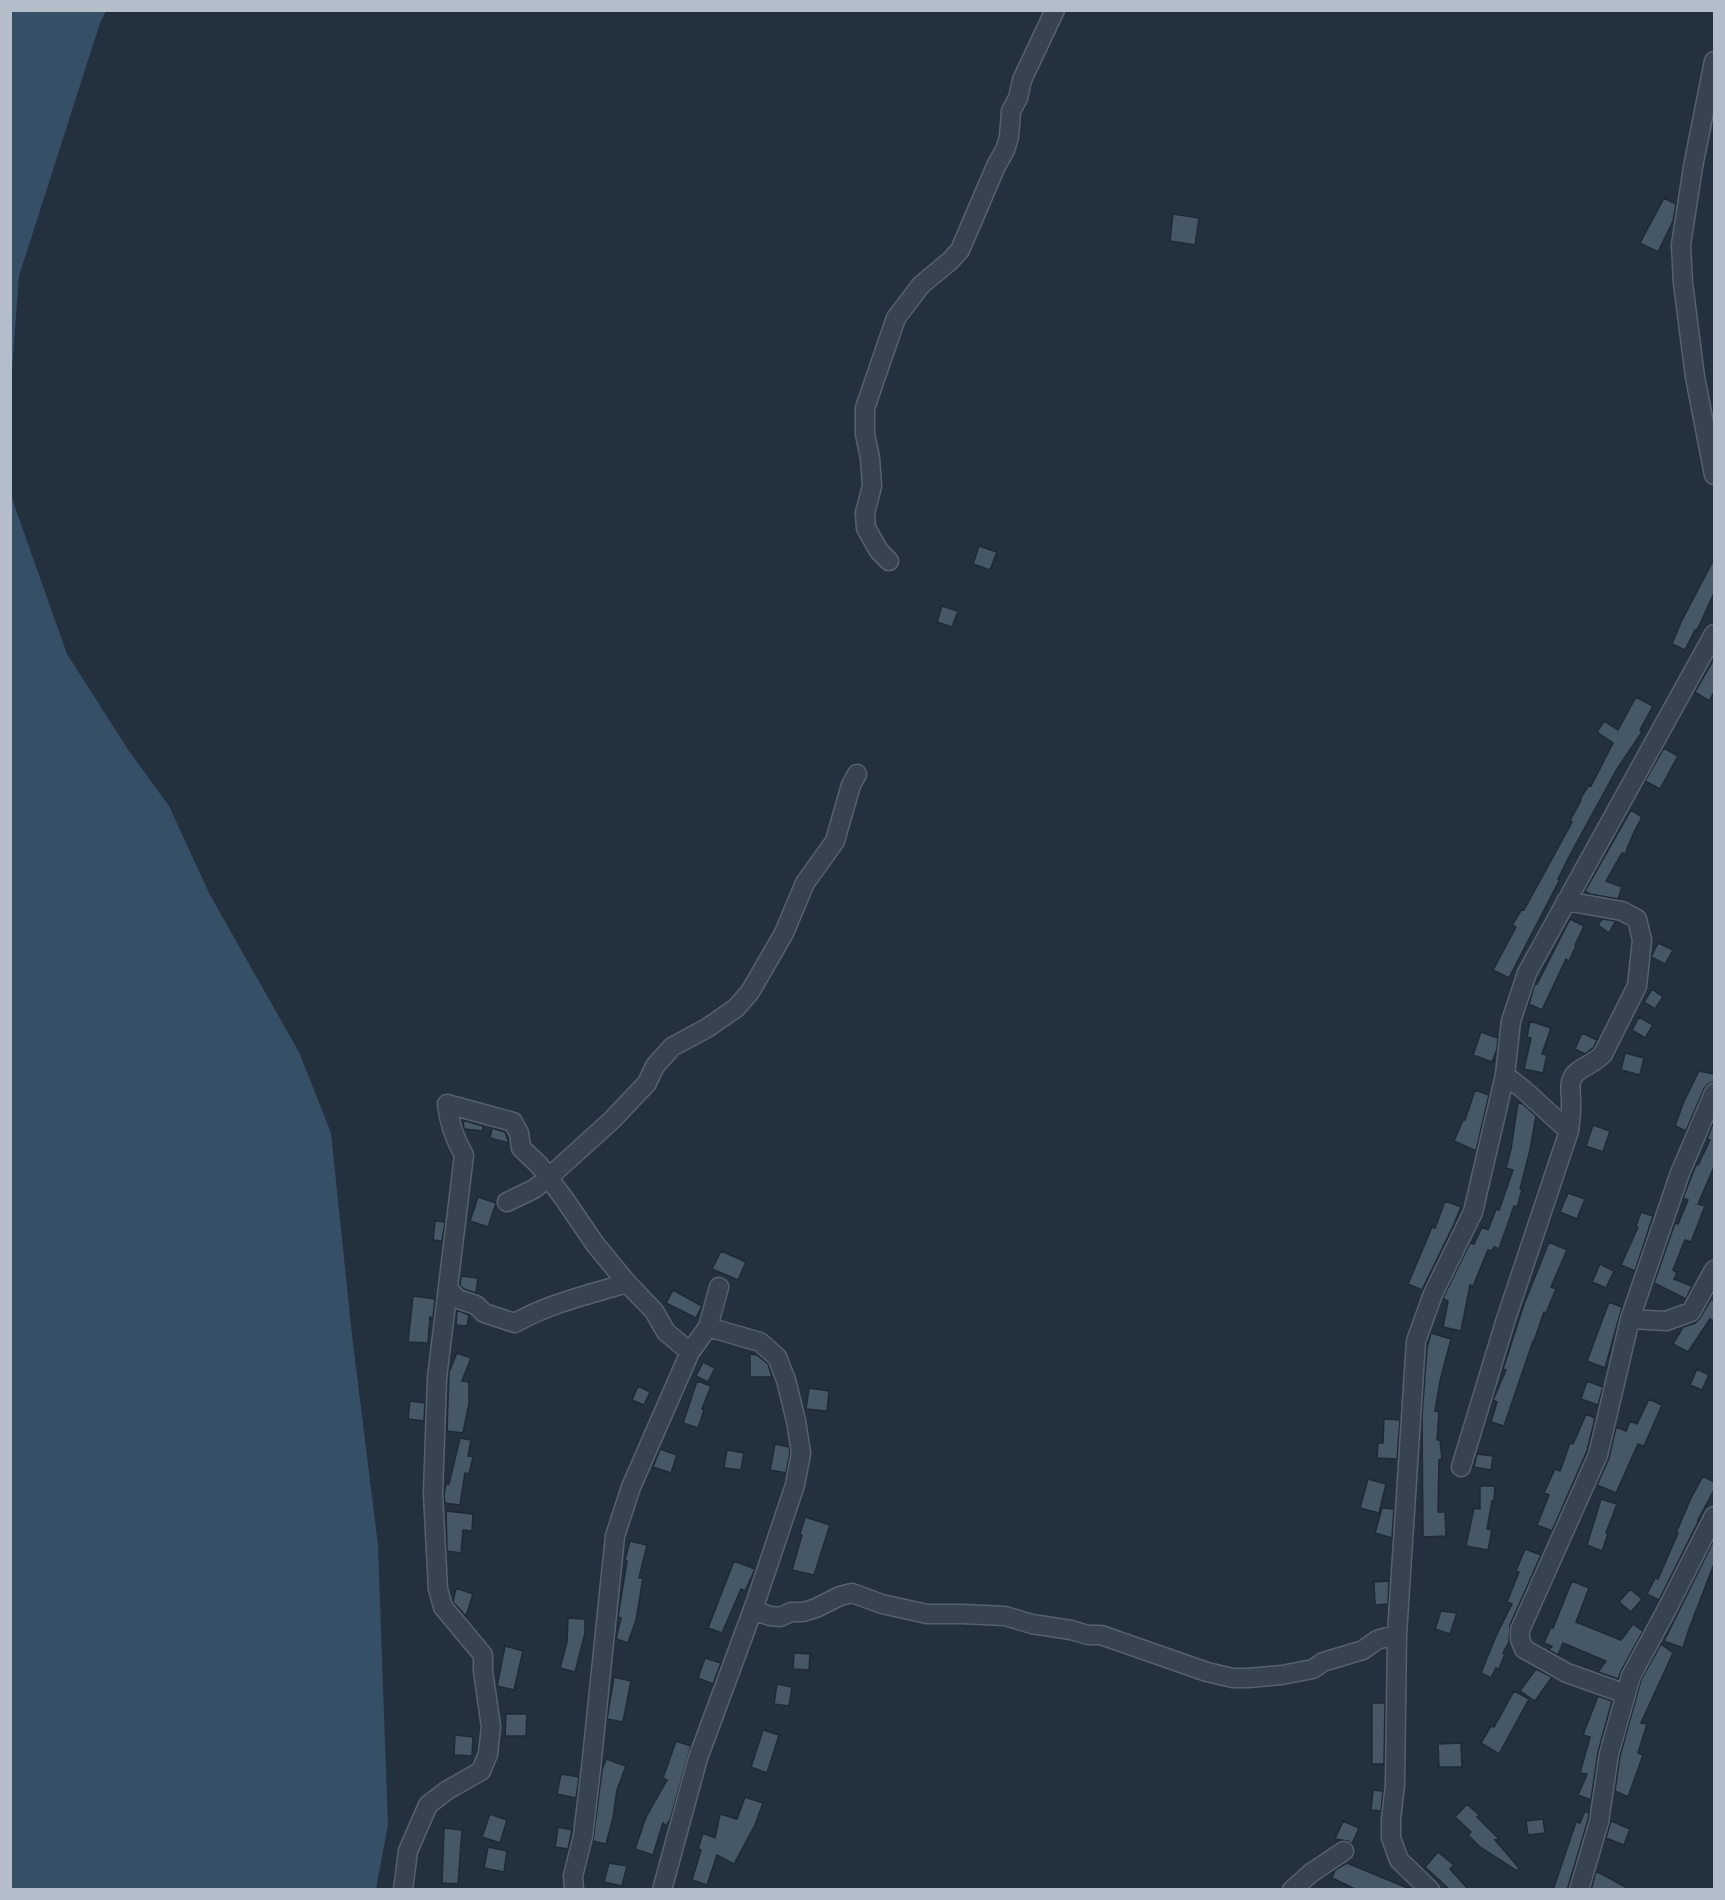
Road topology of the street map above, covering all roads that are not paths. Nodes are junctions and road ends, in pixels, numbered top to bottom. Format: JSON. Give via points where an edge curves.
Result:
{"nodes":[{"id":1,"x":1055,"y":10,"type":"edge"},
{"id":2,"x":1714,"y":61,"type":"edge"},
{"id":3,"x":1714,"y":475,"type":"edge"},
{"id":4,"x":889,"y":561,"type":"dead end"},
{"id":5,"x":1714,"y":634,"type":"edge"},
{"id":6,"x":857,"y":774,"type":"dead end"},
{"id":7,"x":1566,"y":901,"type":"junction"},
{"id":8,"x":1505,"y":1075,"type":"junction"},
{"id":9,"x":1714,"y":1093,"type":"edge"},
{"id":10,"x":1569,"y":1131,"type":"junction"},
{"id":11,"x":548,"y":1178,"type":"junction"},
{"id":12,"x":507,"y":1202,"type":"dead end"},
{"id":13,"x":1714,"y":1270,"type":"edge"},
{"id":14,"x":627,"y":1283,"type":"junction"},
{"id":15,"x":719,"y":1287,"type":"dead end"},
{"id":16,"x":448,"y":1289,"type":"junction"},
{"id":17,"x":1630,"y":1319,"type":"junction"},
{"id":18,"x":708,"y":1327,"type":"junction"},
{"id":19,"x":690,"y":1352,"type":"junction"},
{"id":20,"x":1461,"y":1467,"type":"dead end"},
{"id":21,"x":1714,"y":1516,"type":"edge"},
{"id":22,"x":753,"y":1610,"type":"junction"},
{"id":23,"x":1397,"y":1634,"type":"junction"},
{"id":24,"x":1626,"y":1694,"type":"junction"},
{"id":25,"x":1344,"y":1851,"type":"dead end"},
{"id":26,"x":667,"y":1888,"type":"edge"},
{"id":27,"x":403,"y":1890,"type":"edge"},
{"id":28,"x":574,"y":1890,"type":"edge"},
{"id":29,"x":1292,"y":1890,"type":"edge"},
{"id":30,"x":1430,"y":1890,"type":"edge"},
{"id":31,"x":1580,"y":1890,"type":"edge"}],
"edges":[{"from":1,"to":4,"type":"street","via":[[1022,80],[1011,111],[1005,150],[960,250],[921,285],[896,318],[865,408],[864,434],[872,486],[864,513],[866,528]]},
{"from":2,"to":3,"type":"street","via":[[1680,245],[1695,377]]},
{"from":5,"to":7,"type":"street"},
{"from":6,"to":11,"type":"street","via":[[835,841],[805,883],[784,933],[750,992],[736,1008],[672,1047],[628,1104]]},
{"from":7,"to":8,"type":"street","via":[[1527,973],[1511,1021]]},
{"from":7,"to":10,"type":"street","via":[[1630,914],[1636,919],[1642,940],[1637,986],[1603,1054],[1596,1063],[1574,1075],[1570,1085]]},
{"from":8,"to":10,"type":"street"},
{"from":8,"to":23,"type":"street","via":[[1473,1212],[1433,1294],[1416,1341]]},
{"from":9,"to":17,"type":"street","via":[[1680,1173]]},
{"from":10,"to":20,"type":"street"},
{"from":11,"to":12,"type":"street"},
{"from":11,"to":14,"type":"street"},
{"from":11,"to":16,"type":"street","via":[[522,1148],[513,1122],[447,1104],[449,1122],[464,1155]]},
{"from":13,"to":17,"type":"street","via":[[1690,1312],[1666,1321]]},
{"from":14,"to":16,"type":"street","via":[[561,1301],[515,1323],[484,1313]]},
{"from":14,"to":19,"type":"street","via":[[654,1311],[666,1332]]},
{"from":15,"to":18,"type":"street"},
{"from":16,"to":27,"type":"street","via":[[437,1378],[433,1494],[438,1589],[443,1607],[483,1655],[491,1727],[488,1754],[481,1771],[428,1805],[408,1851]]},
{"from":17,"to":24,"type":"street","via":[[1599,1455],[1520,1630],[1524,1649],[1567,1673]]},
{"from":18,"to":19,"type":"street"},
{"from":18,"to":22,"type":"street","via":[[760,1342],[777,1357],[796,1421],[801,1453],[795,1485]]},
{"from":19,"to":28,"type":"street","via":[[631,1487],[615,1536],[590,1779],[583,1836],[575,1862]]},
{"from":21,"to":24,"type":"street","via":[[1631,1676]]},
{"from":22,"to":23,"type":"street","via":[[780,1617],[852,1593],[927,1614],[1005,1616],[1101,1635],[1233,1678],[1313,1669]]},
{"from":22,"to":26,"type":"street","via":[[698,1758]]},
{"from":23,"to":30,"type":"street","via":[[1391,1838],[1399,1860]]},
{"from":24,"to":31,"type":"street"},
{"from":25,"to":29,"type":"street"}]}
